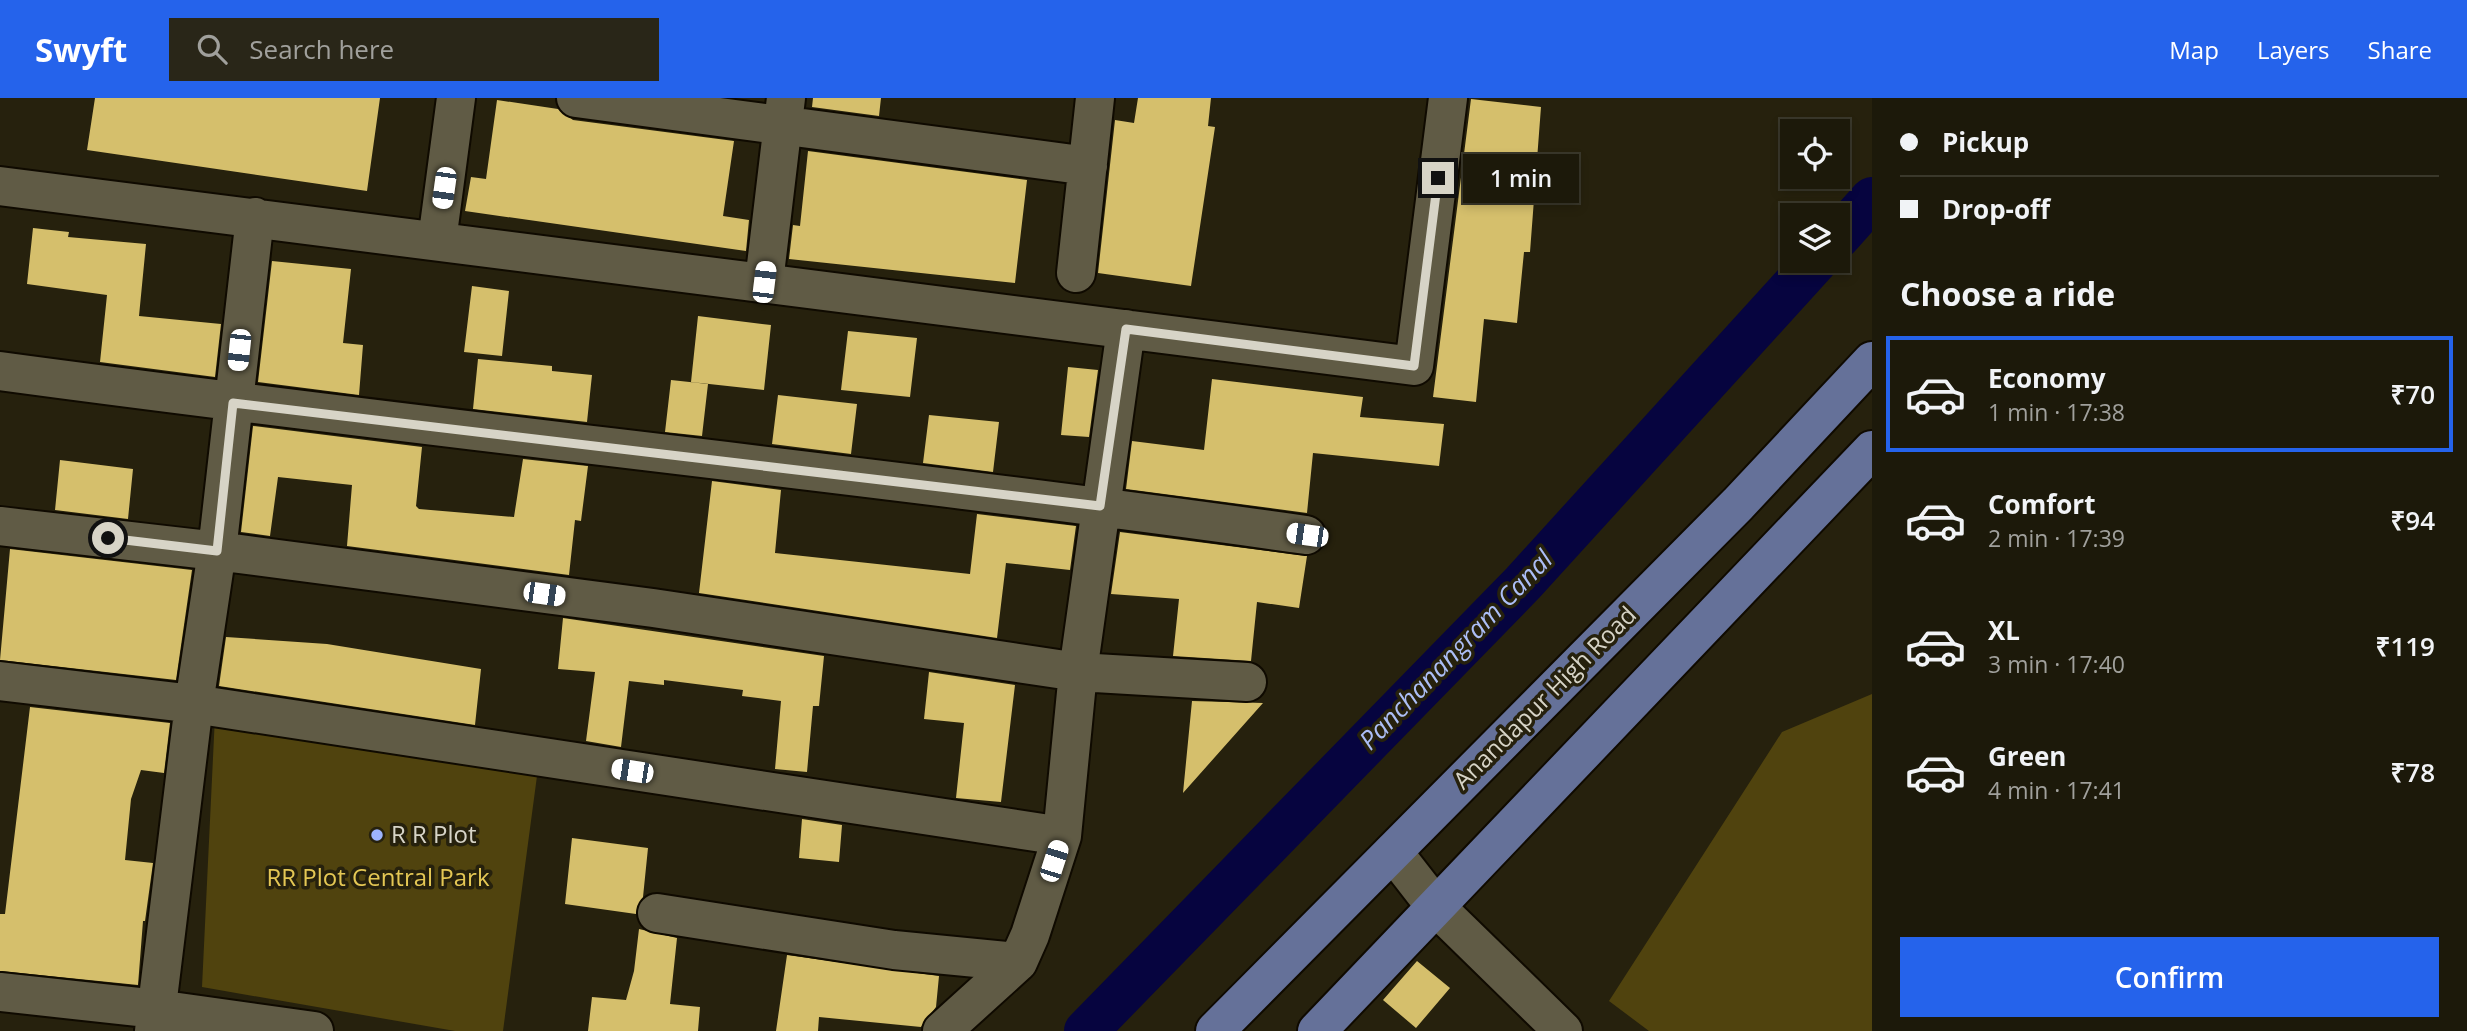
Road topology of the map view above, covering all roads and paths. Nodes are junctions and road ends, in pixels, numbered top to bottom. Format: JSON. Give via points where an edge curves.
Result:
{"nodes":[{"id":1,"x":456,"y":98,"type":"edge"},
{"id":2,"x":576,"y":98,"type":"edge"},
{"id":3,"x":1095,"y":98,"type":"edge"},
{"id":4,"x":1448,"y":98,"type":"edge"},
{"id":5,"x":785,"y":112,"type":"edge"},
{"id":6,"x":1088,"y":166,"type":"junction"},
{"id":7,"x":0,"y":186,"type":"edge"},
{"id":8,"x":255,"y":217,"type":"junction"},
{"id":9,"x":437,"y":241,"type":"junction"},
{"id":10,"x":1076,"y":273,"type":"dead end"},
{"id":11,"x":764,"y":282,"type":"junction"},
{"id":12,"x":1126,"y":329,"type":"junction"},
{"id":13,"x":1872,"y":361,"type":"edge"},
{"id":14,"x":0,"y":371,"type":"edge"},
{"id":15,"x":233,"y":403,"type":"junction"},
{"id":16,"x":1872,"y":450,"type":"edge"},
{"id":17,"x":1100,"y":506,"type":"junction"},
{"id":18,"x":0,"y":526,"type":"edge"},
{"id":19,"x":1307,"y":535,"type":"dead end"},
{"id":20,"x":217,"y":551,"type":"junction"},
{"id":21,"x":1078,"y":672,"type":"junction"},
{"id":22,"x":0,"y":681,"type":"edge"},
{"id":23,"x":1247,"y":682,"type":"dead end"},
{"id":24,"x":194,"y":704,"type":"junction"},
{"id":25,"x":1062,"y":836,"type":"junction"},
{"id":26,"x":1393,"y":852,"type":"junction"},
{"id":27,"x":1435,"y":906,"type":"junction"},
{"id":28,"x":657,"y":913,"type":"dead end"},
{"id":29,"x":1018,"y":962,"type":"junction"},
{"id":30,"x":0,"y":992,"type":"edge"},
{"id":31,"x":156,"y":1020,"type":"edge"},
{"id":32,"x":314,"y":1031,"type":"edge"},
{"id":33,"x":942,"y":1031,"type":"edge"},
{"id":34,"x":1215,"y":1031,"type":"edge"},
{"id":35,"x":1317,"y":1031,"type":"edge"},
{"id":36,"x":1563,"y":1031,"type":"edge"}],
"edges":[{"from":1,"to":9,"type":"street"},
{"from":2,"to":5,"type":"street"},
{"from":3,"to":6,"type":"street"},
{"from":4,"to":12,"type":"street","via":[[1414,366]]},
{"from":5,"to":6,"type":"street"},
{"from":5,"to":11,"type":"street"},
{"from":6,"to":10,"type":"street"},
{"from":7,"to":8,"type":"street"},
{"from":8,"to":9,"type":"street"},
{"from":8,"to":15,"type":"street"},
{"from":9,"to":11,"type":"street"},
{"from":11,"to":12,"type":"street"},
{"from":12,"to":17,"type":"street"},
{"from":13,"to":26,"type":"main road","name":"Anandapur High Road","via":[[1738,504]]},
{"from":14,"to":15,"type":"street"},
{"from":15,"to":17,"type":"street"},
{"from":15,"to":20,"type":"street"},
{"from":16,"to":27,"type":"main road"},
{"from":17,"to":19,"type":"street"},
{"from":17,"to":21,"type":"street"},
{"from":18,"to":20,"type":"street"},
{"from":20,"to":21,"type":"street","via":[[639,606]]},
{"from":20,"to":24,"type":"street"},
{"from":21,"to":23,"type":"street"},
{"from":21,"to":25,"type":"street"},
{"from":22,"to":24,"type":"street"},
{"from":24,"to":25,"type":"street"},
{"from":24,"to":31,"type":"street"},
{"from":25,"to":29,"type":"street"},
{"from":26,"to":27,"type":"street"},
{"from":26,"to":34,"type":"main road","name":"Anandapur High Road"},
{"from":27,"to":35,"type":"main road"},
{"from":27,"to":36,"type":"street"},
{"from":28,"to":29,"type":"street","via":[[894,950]]},
{"from":29,"to":33,"type":"street"},
{"from":30,"to":31,"type":"street"},
{"from":31,"to":32,"type":"street"}]}
